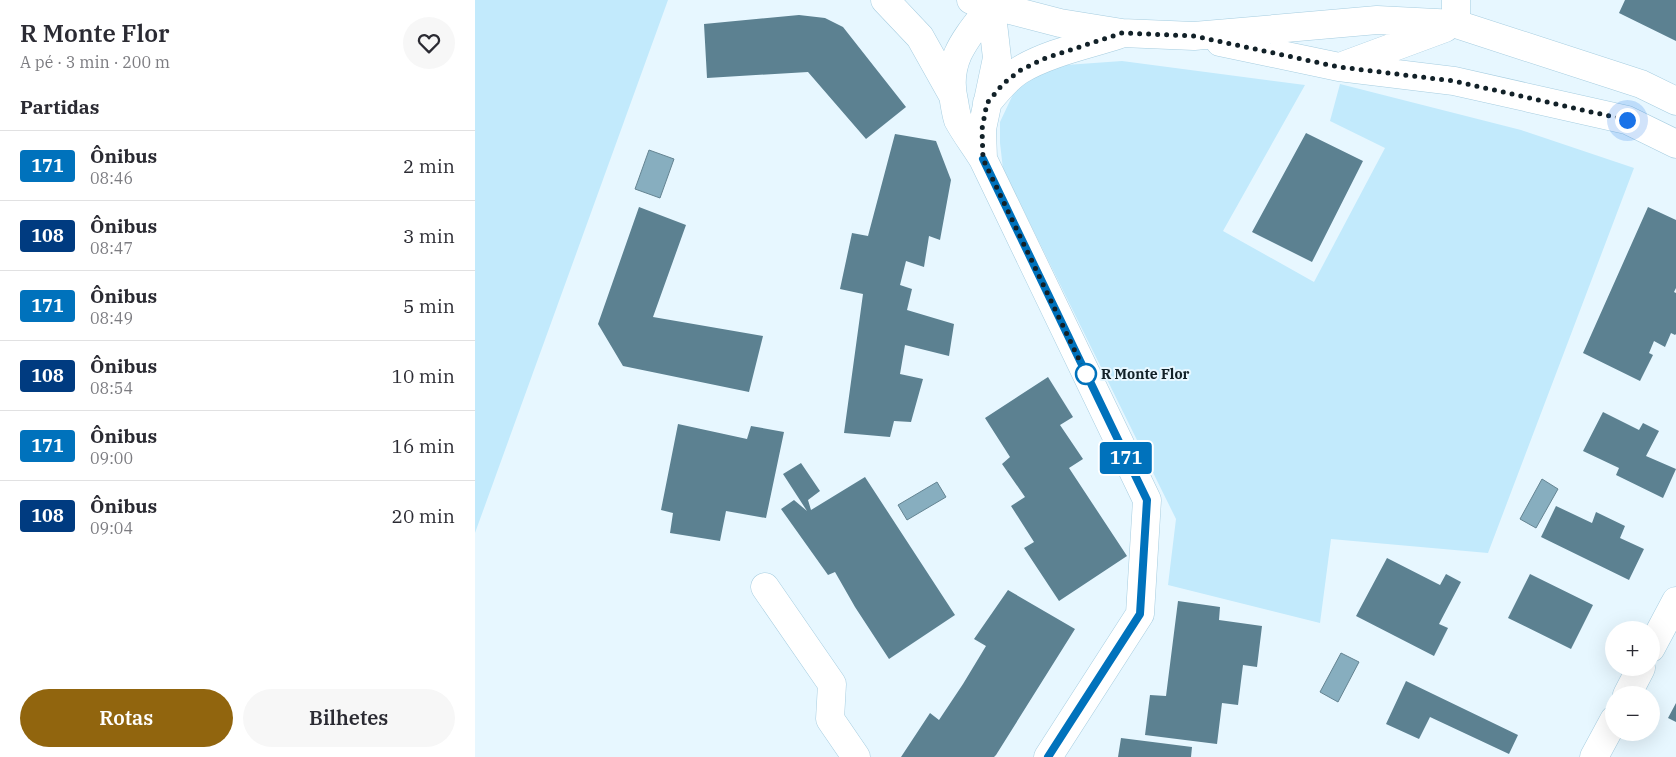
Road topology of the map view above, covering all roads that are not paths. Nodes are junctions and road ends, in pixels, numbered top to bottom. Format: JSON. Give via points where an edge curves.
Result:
{"nodes":[{"id":1,"x":885,"y":0,"type":"edge"},
{"id":2,"x":1399,"y":0,"type":"edge"},
{"id":3,"x":981,"y":3,"type":"edge"},
{"id":4,"x":1456,"y":12,"type":"edge"},
{"id":5,"x":1377,"y":20,"type":"junction"},
{"id":6,"x":1122,"y":33,"type":"junction"},
{"id":7,"x":1194,"y":36,"type":"junction"},
{"id":8,"x":1339,"y":67,"type":"junction"},
{"id":9,"x":952,"y":95,"type":"junction"},
{"id":10,"x":1676,"y":101,"type":"edge"},
{"id":11,"x":987,"y":103,"type":"junction"},
{"id":12,"x":1676,"y":144,"type":"edge"},
{"id":13,"x":983,"y":159,"type":"junction"},
{"id":14,"x":765,"y":587,"type":"dead end"},
{"id":15,"x":1676,"y":601,"type":"edge"},
{"id":16,"x":1660,"y":631,"type":"edge"},
{"id":17,"x":1605,"y":738,"type":"edge"},
{"id":18,"x":856,"y":757,"type":"edge"},
{"id":19,"x":1048,"y":757,"type":"edge"},
{"id":20,"x":1595,"y":757,"type":"edge"}],
"edges":[{"from":1,"to":9,"type":"street","via":[[920,38]]},
{"from":2,"to":5,"type":"street"},
{"from":3,"to":6,"type":"street","via":[[1060,23]]},
{"from":3,"to":9,"type":"street","via":[[957,54],[951,75]]},
{"from":3,"to":11,"type":"street","via":[[997,58]]},
{"from":4,"to":5,"type":"street"},
{"from":4,"to":8,"type":"street"},
{"from":4,"to":10,"type":"street","via":[[1641,84]]},
{"from":5,"to":7,"type":"street"},
{"from":6,"to":7,"type":"street"},
{"from":6,"to":11,"type":"street","via":[[1043,59],[1019,71]]},
{"from":7,"to":8,"type":"street"},
{"from":8,"to":12,"type":"street","via":[[1464,83],[1627,120]]},
{"from":9,"to":13,"type":"street","via":[[958,119]]},
{"from":11,"to":13,"type":"street","via":[[982,129]]},
{"from":13,"to":19,"type":"street","via":[[1147,500],[1140,614]]},
{"from":14,"to":18,"type":"street","via":[[832,684],[830,719]]},
{"from":15,"to":16,"type":"street"},
{"from":17,"to":20,"type":"street"}]}
